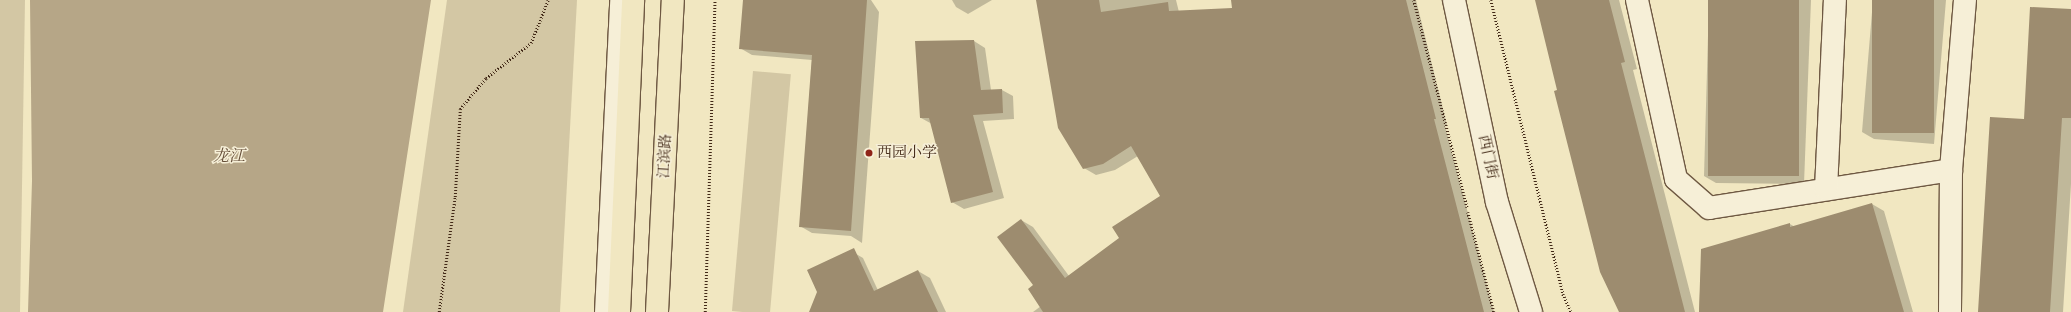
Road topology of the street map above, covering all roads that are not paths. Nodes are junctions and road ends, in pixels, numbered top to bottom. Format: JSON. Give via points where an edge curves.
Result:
{"nodes":[{"id":1,"x":617,"y":0,"type":"edge"},
{"id":2,"x":633,"y":0,"type":"edge"},
{"id":3,"x":673,"y":0,"type":"edge"},
{"id":4,"x":1454,"y":0,"type":"edge"},
{"id":5,"x":1637,"y":0,"type":"edge"},
{"id":6,"x":1835,"y":0,"type":"edge"},
{"id":7,"x":1965,"y":0,"type":"edge"},
{"id":8,"x":1951,"y":170,"type":"junction"},
{"id":9,"x":1826,"y":189,"type":"junction"},
{"id":10,"x":602,"y":312,"type":"edge"},
{"id":11,"x":619,"y":312,"type":"edge"},
{"id":12,"x":657,"y":312,"type":"edge"},
{"id":13,"x":1531,"y":312,"type":"edge"},
{"id":14,"x":1950,"y":312,"type":"edge"}],
"edges":[{"from":1,"to":10,"type":"lane"},
{"from":2,"to":11,"type":"main road"},
{"from":3,"to":12,"type":"main road","name":"江滨路"},
{"from":4,"to":13,"type":"street","name":"西门街","via":[[1497,202]]},
{"from":5,"to":9,"type":"street","via":[[1676,179],[1709,208]]},
{"from":6,"to":9,"type":"street"},
{"from":7,"to":8,"type":"street"},
{"from":8,"to":9,"type":"street"},
{"from":8,"to":14,"type":"street"}]}
